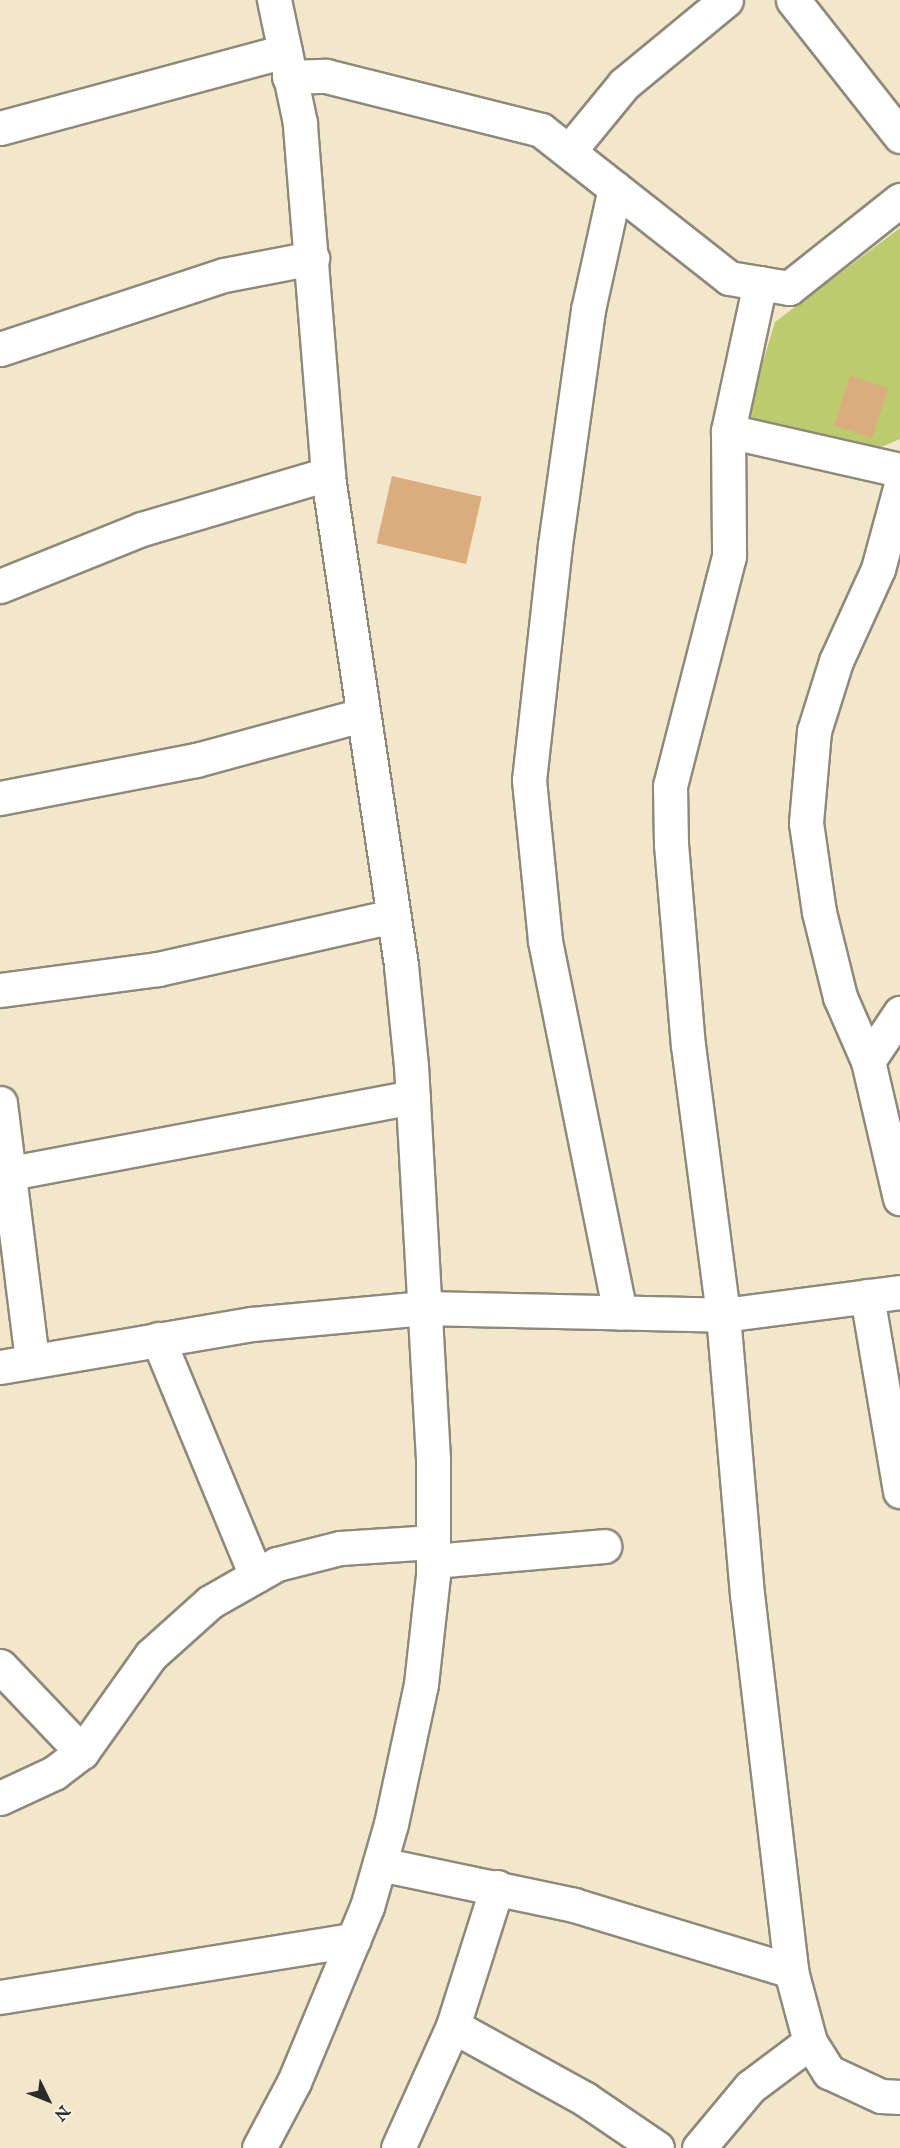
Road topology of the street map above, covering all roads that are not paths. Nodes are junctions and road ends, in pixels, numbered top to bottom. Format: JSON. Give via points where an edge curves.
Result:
{"nodes":[{"id":1,"x":274,"y":0,"type":"edge"},
{"id":2,"x":726,"y":0,"type":"edge"},
{"id":3,"x":793,"y":0,"type":"edge"},
{"id":4,"x":287,"y":64,"type":"junction"},
{"id":5,"x":0,"y":128,"type":"edge"},
{"id":6,"x":900,"y":136,"type":"edge"},
{"id":7,"x":569,"y":151,"type":"junction"},
{"id":8,"x":615,"y":188,"type":"junction"},
{"id":9,"x":900,"y":200,"type":"edge"},
{"id":10,"x":312,"y":258,"type":"junction"},
{"id":11,"x":760,"y":283,"type":"junction"},
{"id":12,"x":0,"y":349,"type":"edge"},
{"id":13,"x":728,"y":431,"type":"junction"},
{"id":14,"x":900,"y":470,"type":"edge"},
{"id":15,"x":328,"y":474,"type":"junction"},
{"id":16,"x":900,"y":488,"type":"edge"},
{"id":17,"x":0,"y":586,"type":"edge"},
{"id":18,"x":362,"y":715,"type":"junction"},
{"id":19,"x":0,"y":798,"type":"edge"},
{"id":20,"x":393,"y":916,"type":"junction"},
{"id":21,"x":0,"y":990,"type":"edge"},
{"id":22,"x":900,"y":1012,"type":"edge"},
{"id":23,"x":868,"y":1061,"type":"junction"},
{"id":24,"x":413,"y":1097,"type":"junction"},
{"id":25,"x":0,"y":1103,"type":"edge"},
{"id":26,"x":6,"y":1174,"type":"edge"},
{"id":27,"x":900,"y":1198,"type":"edge"},
{"id":28,"x":900,"y":1292,"type":"edge"},
{"id":29,"x":867,"y":1296,"type":"junction"},
{"id":30,"x":424,"y":1308,"type":"junction"},
{"id":31,"x":620,"y":1312,"type":"junction"},
{"id":32,"x":723,"y":1315,"type":"junction"},
{"id":33,"x":158,"y":1339,"type":"junction"},
{"id":34,"x":32,"y":1361,"type":"junction"},
{"id":35,"x":0,"y":1367,"type":"edge"},
{"id":36,"x":900,"y":1491,"type":"edge"},
{"id":37,"x":604,"y":1546,"type":"dead end"},
{"id":38,"x":433,"y":1552,"type":"junction"},
{"id":39,"x":255,"y":1576,"type":"junction"},
{"id":40,"x":0,"y":1666,"type":"edge"},
{"id":41,"x":81,"y":1752,"type":"junction"},
{"id":42,"x":0,"y":1798,"type":"edge"},
{"id":43,"x":380,"y":1864,"type":"junction"},
{"id":44,"x":497,"y":1887,"type":"junction"},
{"id":45,"x":353,"y":1940,"type":"junction"},
{"id":46,"x":791,"y":1971,"type":"junction"},
{"id":47,"x":0,"y":1997,"type":"edge"},
{"id":48,"x":453,"y":2026,"type":"junction"},
{"id":49,"x":810,"y":2042,"type":"junction"},
{"id":50,"x":900,"y":2097,"type":"edge"},
{"id":51,"x":259,"y":2148,"type":"edge"},
{"id":52,"x":398,"y":2148,"type":"edge"},
{"id":53,"x":657,"y":2148,"type":"edge"},
{"id":54,"x":699,"y":2148,"type":"edge"}],
"edges":[{"from":1,"to":4,"type":"street"},
{"from":2,"to":7,"type":"street","via":[[624,84]]},
{"from":3,"to":6,"type":"street"},
{"from":4,"to":5,"type":"street"},
{"from":4,"to":7,"type":"street","via":[[542,130]]},
{"from":4,"to":10,"type":"street","via":[[300,123]]},
{"from":7,"to":8,"type":"street"},
{"from":8,"to":11,"type":"street","via":[[729,278]]},
{"from":8,"to":31,"type":"street","via":[[588,310],[555,545],[530,780],[545,941]]},
{"from":9,"to":11,"type":"street","via":[[789,288]]},
{"from":10,"to":12,"type":"street","via":[[224,275]]},
{"from":10,"to":15,"type":"street"},
{"from":11,"to":13,"type":"street"},
{"from":13,"to":14,"type":"street"},
{"from":13,"to":32,"type":"street","via":[[729,556],[670,786],[670,844],[688,1045]]},
{"from":15,"to":17,"type":"street","via":[[142,529]]},
{"from":15,"to":18,"type":"street"},
{"from":16,"to":23,"type":"street","via":[[878,569],[836,661],[814,731],[806,823],[819,912],[840,998]]},
{"from":18,"to":19,"type":"street","via":[[196,760]]},
{"from":18,"to":20,"type":"street"},
{"from":20,"to":21,"type":"street","via":[[158,969]]},
{"from":20,"to":24,"type":"street"},
{"from":22,"to":23,"type":"street"},
{"from":23,"to":27,"type":"street"},
{"from":24,"to":26,"type":"street"},
{"from":24,"to":30,"type":"street"},
{"from":25,"to":26,"type":"street"},
{"from":26,"to":34,"type":"street"},
{"from":28,"to":29,"type":"street"},
{"from":29,"to":32,"type":"street"},
{"from":29,"to":36,"type":"street"},
{"from":30,"to":31,"type":"street"},
{"from":30,"to":33,"type":"street","via":[[252,1324]]},
{"from":30,"to":38,"type":"street","via":[[433,1459]]},
{"from":31,"to":32,"type":"street"},
{"from":32,"to":46,"type":"street","via":[[747,1594]]},
{"from":33,"to":34,"type":"street"},
{"from":33,"to":39,"type":"street"},
{"from":34,"to":35,"type":"street"},
{"from":37,"to":38,"type":"street"},
{"from":38,"to":39,"type":"street","via":[[340,1548],[277,1564]]},
{"from":38,"to":43,"type":"street","via":[[421,1684]]},
{"from":39,"to":41,"type":"street","via":[[210,1602],[151,1654]]},
{"from":40,"to":41,"type":"street"},
{"from":41,"to":42,"type":"street","via":[[54,1773]]},
{"from":43,"to":44,"type":"street"},
{"from":43,"to":45,"type":"street"},
{"from":44,"to":46,"type":"street","via":[[646,1925]]},
{"from":44,"to":48,"type":"street"},
{"from":45,"to":47,"type":"street"},
{"from":45,"to":51,"type":"street","via":[[294,2082]]},
{"from":46,"to":49,"type":"street"},
{"from":48,"to":52,"type":"street"},
{"from":48,"to":53,"type":"street","via":[[585,2099]]},
{"from":49,"to":50,"type":"street","via":[[829,2072],[881,2096]]},
{"from":49,"to":54,"type":"street","via":[[750,2087]]}]}
